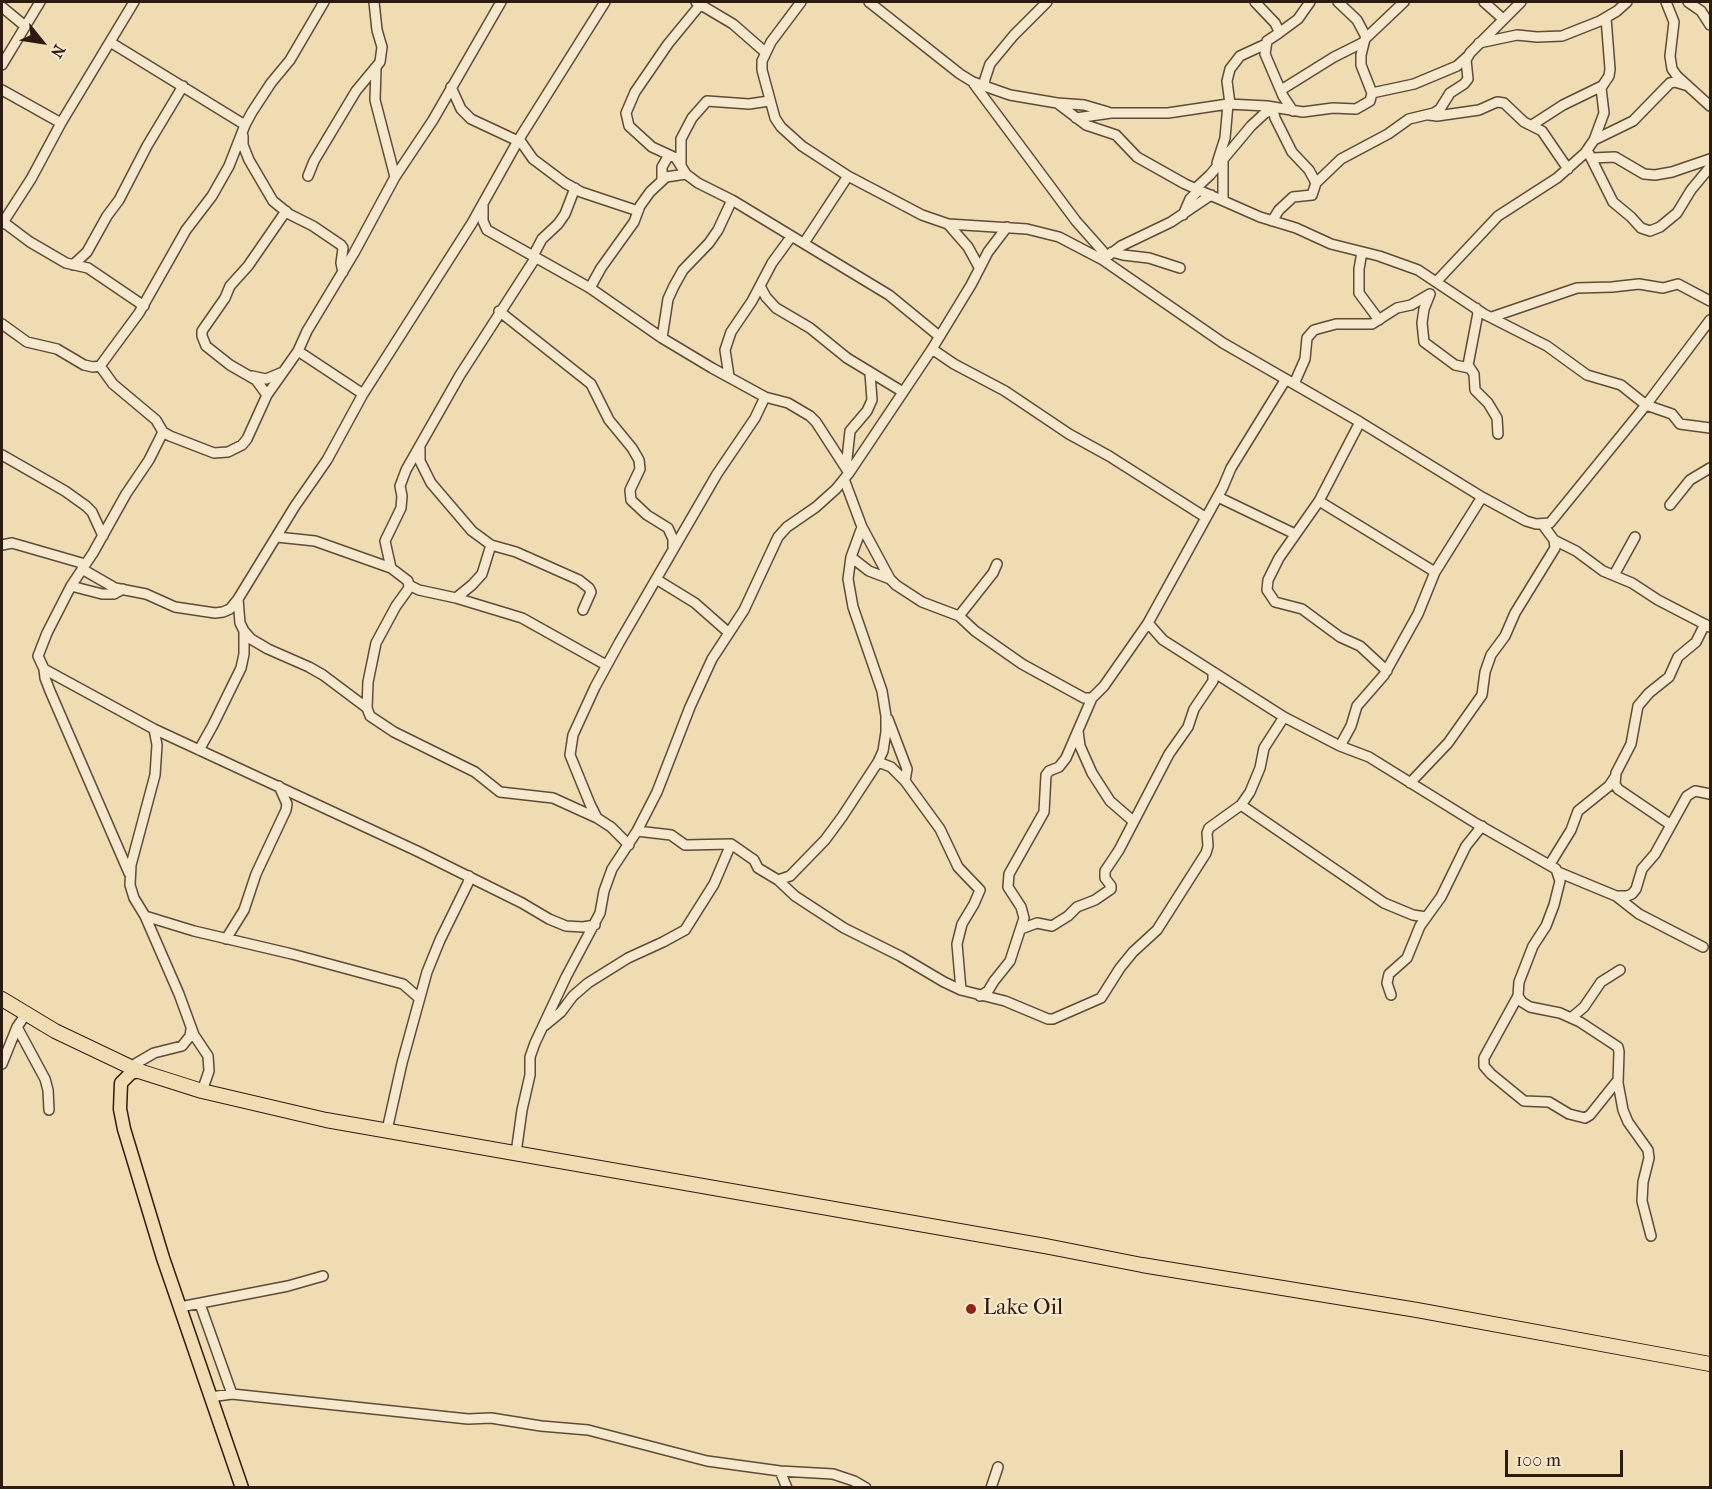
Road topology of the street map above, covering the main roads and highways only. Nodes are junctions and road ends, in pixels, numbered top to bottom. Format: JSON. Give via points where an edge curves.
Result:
{"nodes":[{"id":1,"x":2,"y":999,"type":"edge"},
{"id":2,"x":134,"y":1069,"type":"junction"},
{"id":3,"x":1710,"y":1364,"type":"edge"},
{"id":4,"x":242,"y":1488,"type":"edge"}],
"edges":[{"from":1,"to":2,"type":"highway","via":[[55,1031]]},
{"from":2,"to":3,"type":"highway","via":[[202,1091],[326,1120]]},
{"from":2,"to":4,"type":"main road","via":[[122,1083],[121,1120]]}]}
